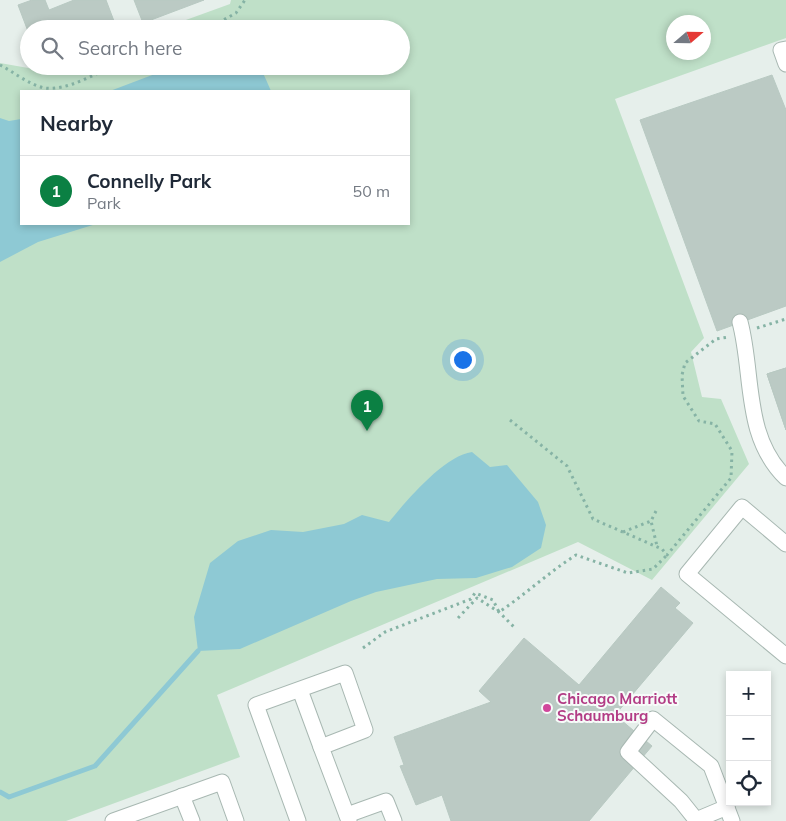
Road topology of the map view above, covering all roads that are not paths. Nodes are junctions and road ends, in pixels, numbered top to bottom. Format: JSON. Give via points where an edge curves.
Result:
{"nodes":[{"id":1,"x":786,"y":49,"type":"edge"},
{"id":2,"x":786,"y":64,"type":"edge"},
{"id":3,"x":742,"y":328,"type":"road end"},
{"id":4,"x":786,"y":478,"type":"edge"},
{"id":5,"x":786,"y":544,"type":"edge"},
{"id":6,"x":786,"y":656,"type":"edge"},
{"id":7,"x":300,"y":690,"type":"junction"},
{"id":8,"x":321,"y":747,"type":"junction"},
{"id":9,"x":182,"y":796,"type":"junction"},
{"id":10,"x":730,"y":814,"type":"edge"},
{"id":11,"x":348,"y":818,"type":"edge"},
{"id":12,"x":696,"y":820,"type":"edge"},
{"id":13,"x":113,"y":821,"type":"edge"},
{"id":14,"x":192,"y":821,"type":"edge"},
{"id":15,"x":236,"y":821,"type":"edge"},
{"id":16,"x":298,"y":821,"type":"edge"},
{"id":17,"x":394,"y":821,"type":"edge"}],
"edges":[{"from":1,"to":2,"type":"street","via":[[781,50]]},
{"from":3,"to":4,"type":"street","via":[[755,423],[778,470]]},
{"from":5,"to":6,"type":"street","via":[[742,507],[687,574]]},
{"from":7,"to":8,"type":"street"},
{"from":7,"to":8,"type":"street","via":[[344,674],[365,730]]},
{"from":7,"to":16,"type":"street","via":[[256,705]]},
{"from":8,"to":11,"type":"street"},
{"from":9,"to":13,"type":"street"},
{"from":9,"to":14,"type":"street"},
{"from":9,"to":15,"type":"street","via":[[222,782]]},
{"from":10,"to":12,"type":"street"},
{"from":10,"to":12,"type":"street","via":[[710,766],[653,719],[628,752],[681,801]]},
{"from":11,"to":17,"type":"street","via":[[386,802]]}]}
